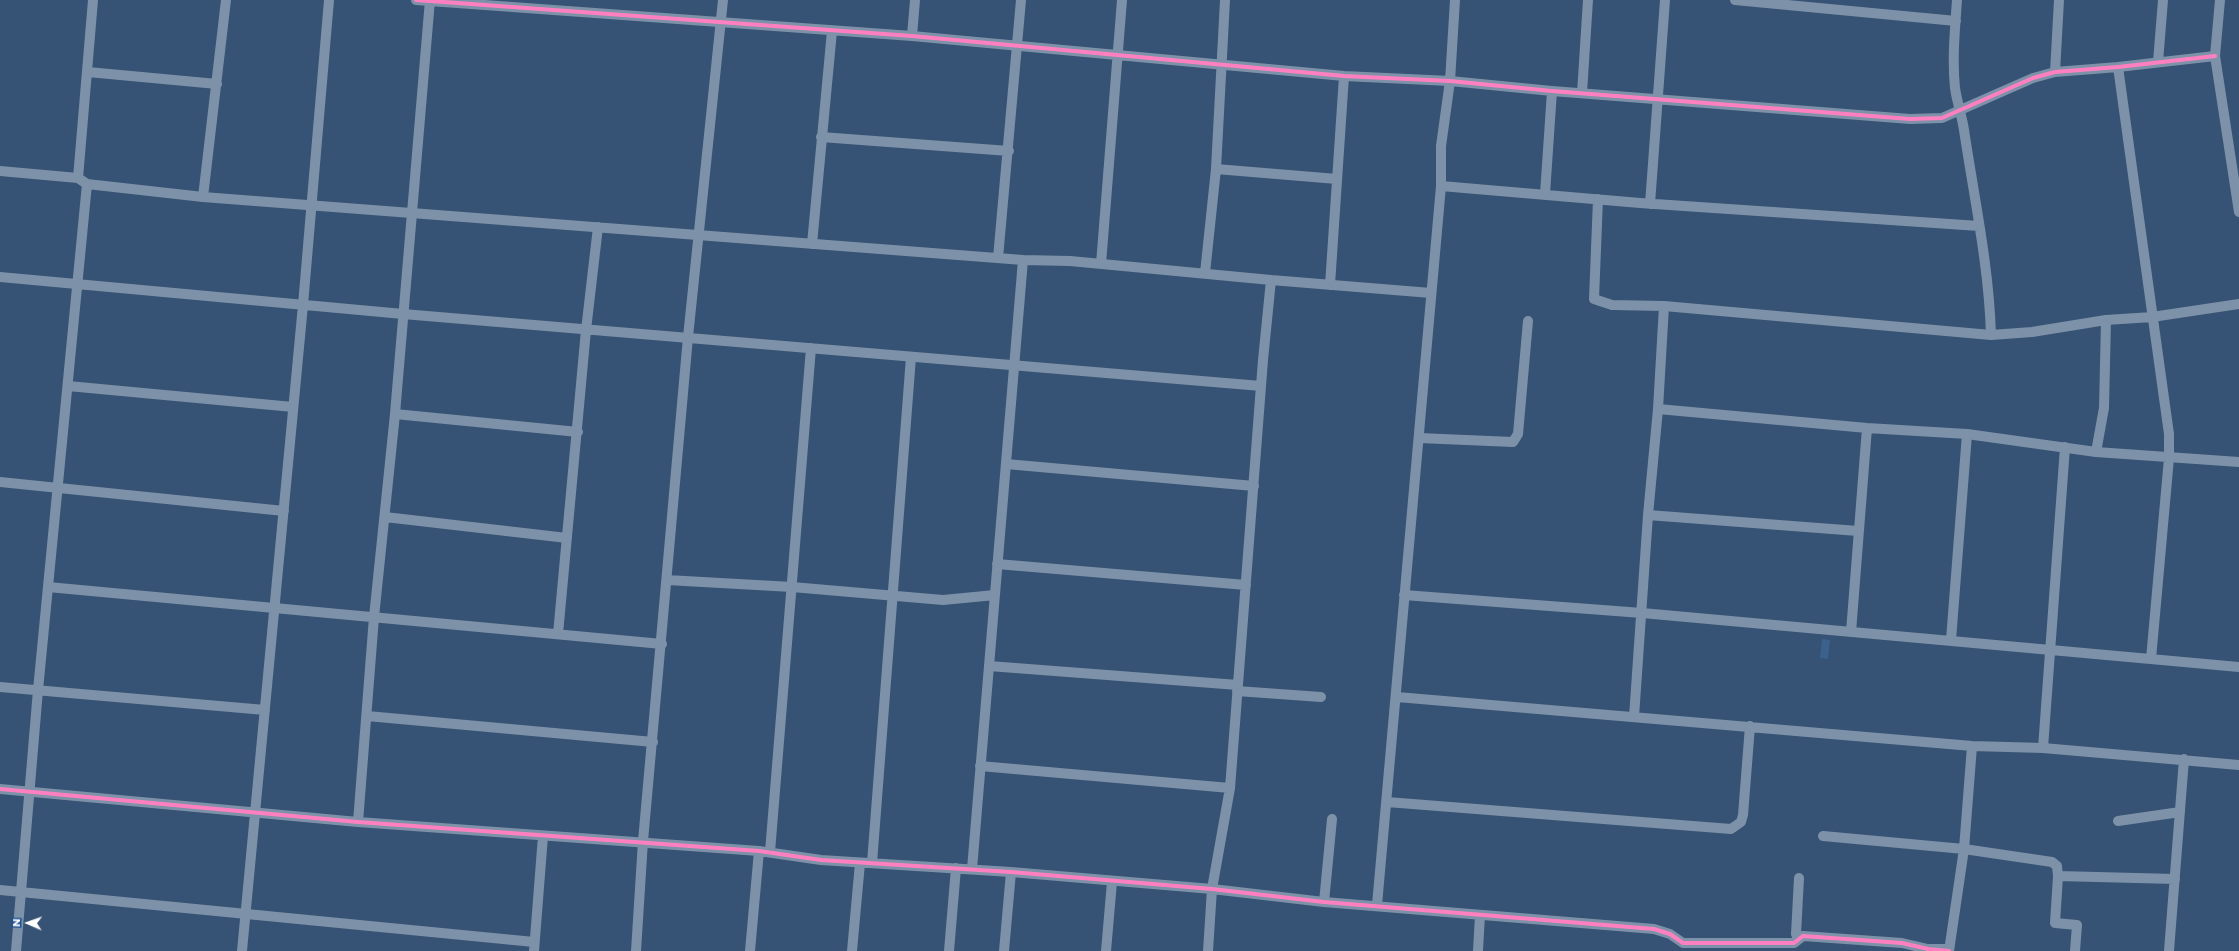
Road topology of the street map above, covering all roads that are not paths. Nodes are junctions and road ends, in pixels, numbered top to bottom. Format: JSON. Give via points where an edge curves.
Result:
{"nodes":[{"id":1,"x":93,"y":0,"type":"edge"},
{"id":2,"x":226,"y":0,"type":"edge"},
{"id":3,"x":329,"y":0,"type":"edge"},
{"id":4,"x":416,"y":0,"type":"edge"},
{"id":5,"x":723,"y":0,"type":"edge"},
{"id":6,"x":915,"y":0,"type":"edge"},
{"id":7,"x":1020,"y":0,"type":"edge"},
{"id":8,"x":1122,"y":0,"type":"edge"},
{"id":9,"x":1225,"y":0,"type":"edge"},
{"id":10,"x":1455,"y":0,"type":"edge"},
{"id":11,"x":1588,"y":0,"type":"edge"},
{"id":12,"x":1665,"y":0,"type":"edge"},
{"id":13,"x":1735,"y":0,"type":"edge"},
{"id":14,"x":1957,"y":0,"type":"edge"},
{"id":15,"x":2059,"y":0,"type":"edge"},
{"id":16,"x":2163,"y":0,"type":"edge"},
{"id":17,"x":2220,"y":0,"type":"edge"},
{"id":18,"x":430,"y":1,"type":"edge"},
{"id":19,"x":533,"y":4,"type":"edge"},
{"id":20,"x":1956,"y":21,"type":"junction"},
{"id":21,"x":720,"y":22,"type":"junction"},
{"id":22,"x":832,"y":31,"type":"junction"},
{"id":23,"x":912,"y":36,"type":"junction"},
{"id":24,"x":1017,"y":46,"type":"junction"},
{"id":25,"x":1119,"y":54,"type":"junction"},
{"id":26,"x":2215,"y":56,"type":"junction"},
{"id":27,"x":2158,"y":62,"type":"junction"},
{"id":28,"x":1222,"y":64,"type":"junction"},
{"id":29,"x":2118,"y":68,"type":"junction"},
{"id":30,"x":88,"y":72,"type":"junction"},
{"id":31,"x":2055,"y":72,"type":"junction"},
{"id":32,"x":1344,"y":76,"type":"junction"},
{"id":33,"x":1450,"y":81,"type":"junction"},
{"id":34,"x":218,"y":84,"type":"junction"},
{"id":35,"x":1552,"y":91,"type":"junction"},
{"id":36,"x":1582,"y":93,"type":"junction"},
{"id":37,"x":1659,"y":99,"type":"junction"},
{"id":38,"x":1961,"y":112,"type":"junction"},
{"id":39,"x":821,"y":137,"type":"junction"},
{"id":40,"x":1009,"y":151,"type":"junction"},
{"id":41,"x":1216,"y":169,"type":"junction"},
{"id":42,"x":0,"y":171,"type":"edge"},
{"id":43,"x":78,"y":178,"type":"junction"},
{"id":44,"x":1337,"y":179,"type":"junction"},
{"id":45,"x":87,"y":184,"type":"junction"},
{"id":46,"x":1441,"y":186,"type":"junction"},
{"id":47,"x":1545,"y":194,"type":"junction"},
{"id":48,"x":203,"y":197,"type":"junction"},
{"id":49,"x":1598,"y":199,"type":"junction"},
{"id":50,"x":1650,"y":204,"type":"junction"},
{"id":51,"x":311,"y":206,"type":"junction"},
{"id":52,"x":2239,"y":212,"type":"edge"},
{"id":53,"x":411,"y":213,"type":"junction"},
{"id":54,"x":1979,"y":226,"type":"junction"},
{"id":55,"x":598,"y":227,"type":"junction"},
{"id":56,"x":700,"y":234,"type":"junction"},
{"id":57,"x":812,"y":244,"type":"junction"},
{"id":58,"x":998,"y":258,"type":"junction"},
{"id":59,"x":1023,"y":260,"type":"junction"},
{"id":60,"x":1101,"y":264,"type":"junction"},
{"id":61,"x":1206,"y":273,"type":"junction"},
{"id":62,"x":0,"y":277,"type":"edge"},
{"id":63,"x":1271,"y":280,"type":"junction"},
{"id":64,"x":76,"y":285,"type":"junction"},
{"id":65,"x":1330,"y":285,"type":"junction"},
{"id":66,"x":1431,"y":292,"type":"junction"},
{"id":67,"x":2239,"y":304,"type":"edge"},
{"id":68,"x":303,"y":305,"type":"junction"},
{"id":69,"x":1664,"y":306,"type":"junction"},
{"id":70,"x":403,"y":314,"type":"junction"},
{"id":71,"x":2152,"y":317,"type":"junction"},
{"id":72,"x":2106,"y":320,"type":"junction"},
{"id":73,"x":1528,"y":321,"type":"dead end"},
{"id":74,"x":586,"y":330,"type":"junction"},
{"id":75,"x":1991,"y":335,"type":"junction"},
{"id":76,"x":688,"y":337,"type":"junction"},
{"id":77,"x":811,"y":348,"type":"junction"},
{"id":78,"x":912,"y":357,"type":"junction"},
{"id":79,"x":1014,"y":364,"type":"junction"},
{"id":80,"x":68,"y":386,"type":"junction"},
{"id":81,"x":1260,"y":386,"type":"junction"},
{"id":82,"x":292,"y":407,"type":"junction"},
{"id":83,"x":1658,"y":409,"type":"junction"},
{"id":84,"x":395,"y":414,"type":"junction"},
{"id":85,"x":1867,"y":428,"type":"junction"},
{"id":86,"x":578,"y":432,"type":"junction"},
{"id":87,"x":1968,"y":434,"type":"junction"},
{"id":88,"x":1419,"y":438,"type":"junction"},
{"id":89,"x":2066,"y":447,"type":"junction"},
{"id":90,"x":2096,"y":452,"type":"junction"},
{"id":91,"x":2170,"y":458,"type":"junction"},
{"id":92,"x":2239,"y":462,"type":"edge"},
{"id":93,"x":1006,"y":464,"type":"junction"},
{"id":94,"x":0,"y":482,"type":"edge"},
{"id":95,"x":1254,"y":486,"type":"junction"},
{"id":96,"x":58,"y":488,"type":"junction"},
{"id":97,"x":284,"y":511,"type":"junction"},
{"id":98,"x":1648,"y":515,"type":"junction"},
{"id":99,"x":385,"y":518,"type":"junction"},
{"id":100,"x":1858,"y":531,"type":"junction"},
{"id":101,"x":567,"y":538,"type":"junction"},
{"id":102,"x":997,"y":564,"type":"junction"},
{"id":103,"x":667,"y":580,"type":"junction"},
{"id":104,"x":1246,"y":584,"type":"junction"},
{"id":105,"x":48,"y":587,"type":"junction"},
{"id":106,"x":792,"y":587,"type":"junction"},
{"id":107,"x":995,"y":595,"type":"junction"},
{"id":108,"x":1404,"y":595,"type":"junction"},
{"id":109,"x":893,"y":596,"type":"junction"},
{"id":110,"x":273,"y":608,"type":"junction"},
{"id":111,"x":1642,"y":613,"type":"junction"},
{"id":112,"x":374,"y":617,"type":"junction"},
{"id":113,"x":1851,"y":632,"type":"junction"},
{"id":114,"x":558,"y":634,"type":"junction"},
{"id":115,"x":1951,"y":640,"type":"junction"},
{"id":116,"x":662,"y":644,"type":"junction"},
{"id":117,"x":2051,"y":649,"type":"junction"},
{"id":118,"x":2151,"y":659,"type":"junction"},
{"id":119,"x":989,"y":666,"type":"junction"},
{"id":120,"x":2239,"y":667,"type":"edge"},
{"id":121,"x":0,"y":687,"type":"edge"},
{"id":122,"x":1237,"y":688,"type":"junction"},
{"id":123,"x":38,"y":690,"type":"junction"},
{"id":124,"x":1320,"y":697,"type":"dead end"},
{"id":125,"x":1397,"y":697,"type":"junction"},
{"id":126,"x":265,"y":710,"type":"junction"},
{"id":127,"x":367,"y":716,"type":"junction"},
{"id":128,"x":1634,"y":717,"type":"junction"},
{"id":129,"x":1750,"y":726,"type":"junction"},
{"id":130,"x":653,"y":742,"type":"junction"},
{"id":131,"x":1972,"y":746,"type":"junction"},
{"id":132,"x":2043,"y":748,"type":"junction"},
{"id":133,"x":2184,"y":759,"type":"junction"},
{"id":134,"x":2239,"y":765,"type":"edge"},
{"id":135,"x":980,"y":766,"type":"junction"},
{"id":136,"x":1230,"y":788,"type":"junction"},
{"id":137,"x":0,"y":789,"type":"edge"},
{"id":138,"x":29,"y":791,"type":"junction"},
{"id":139,"x":1387,"y":802,"type":"junction"},
{"id":140,"x":2180,"y":812,"type":"junction"},
{"id":141,"x":255,"y":814,"type":"junction"},
{"id":142,"x":1332,"y":820,"type":"dead end"},
{"id":143,"x":2118,"y":821,"type":"dead end"},
{"id":144,"x":358,"y":822,"type":"junction"},
{"id":145,"x":543,"y":836,"type":"junction"},
{"id":146,"x":1823,"y":836,"type":"dead end"},
{"id":147,"x":644,"y":841,"type":"junction"},
{"id":148,"x":1964,"y":849,"type":"junction"},
{"id":149,"x":759,"y":851,"type":"junction"},
{"id":150,"x":770,"y":852,"type":"junction"},
{"id":151,"x":860,"y":863,"type":"junction"},
{"id":152,"x":872,"y":863,"type":"junction"},
{"id":153,"x":956,"y":868,"type":"junction"},
{"id":154,"x":972,"y":869,"type":"junction"},
{"id":155,"x":1011,"y":872,"type":"junction"},
{"id":156,"x":2058,"y":876,"type":"junction"},
{"id":157,"x":1799,"y":878,"type":"dead end"},
{"id":158,"x":2175,"y":879,"type":"junction"},
{"id":159,"x":1112,"y":882,"type":"junction"},
{"id":160,"x":1212,"y":889,"type":"junction"},
{"id":161,"x":0,"y":890,"type":"edge"},
{"id":162,"x":21,"y":892,"type":"junction"},
{"id":163,"x":1324,"y":902,"type":"junction"},
{"id":164,"x":1377,"y":905,"type":"junction"},
{"id":165,"x":245,"y":914,"type":"junction"},
{"id":166,"x":1480,"y":915,"type":"junction"},
{"id":167,"x":1798,"y":940,"type":"junction"},
{"id":168,"x":534,"y":946,"type":"edge"},
{"id":169,"x":1949,"y":950,"type":"edge"},
{"id":170,"x":16,"y":951,"type":"edge"},
{"id":171,"x":242,"y":951,"type":"edge"},
{"id":172,"x":636,"y":951,"type":"edge"},
{"id":173,"x":750,"y":951,"type":"edge"},
{"id":174,"x":852,"y":951,"type":"edge"},
{"id":175,"x":950,"y":951,"type":"edge"},
{"id":176,"x":1004,"y":951,"type":"edge"},
{"id":177,"x":1106,"y":951,"type":"edge"},
{"id":178,"x":1208,"y":951,"type":"edge"},
{"id":179,"x":1478,"y":951,"type":"edge"},
{"id":180,"x":2075,"y":951,"type":"edge"},
{"id":181,"x":2168,"y":951,"type":"edge"}],
"edges":[{"from":1,"to":30,"type":"street"},
{"from":2,"to":34,"type":"street"},
{"from":3,"to":51,"type":"street"},
{"from":4,"to":18,"type":"street"},
{"from":5,"to":21,"type":"street"},
{"from":6,"to":23,"type":"street"},
{"from":7,"to":24,"type":"street"},
{"from":8,"to":25,"type":"street"},
{"from":9,"to":28,"type":"street"},
{"from":10,"to":33,"type":"street"},
{"from":11,"to":36,"type":"street"},
{"from":12,"to":37,"type":"street"},
{"from":13,"to":20,"type":"street"},
{"from":14,"to":20,"type":"street"},
{"from":15,"to":31,"type":"street"},
{"from":16,"to":27,"type":"street"},
{"from":17,"to":26,"type":"street"},
{"from":18,"to":19,"type":"street"},
{"from":18,"to":53,"type":"street"},
{"from":19,"to":21,"type":"street"},
{"from":20,"to":38,"type":"street","via":[[1955,90]]},
{"from":21,"to":22,"type":"street"},
{"from":21,"to":56,"type":"street"},
{"from":22,"to":23,"type":"street"},
{"from":22,"to":39,"type":"street"},
{"from":23,"to":24,"type":"street"},
{"from":24,"to":25,"type":"street"},
{"from":24,"to":40,"type":"street"},
{"from":25,"to":28,"type":"street"},
{"from":25,"to":60,"type":"street"},
{"from":26,"to":27,"type":"street"},
{"from":26,"to":52,"type":"street"},
{"from":27,"to":29,"type":"street"},
{"from":28,"to":32,"type":"street"},
{"from":28,"to":41,"type":"street"},
{"from":29,"to":31,"type":"street"},
{"from":29,"to":71,"type":"street"},
{"from":30,"to":34,"type":"street"},
{"from":30,"to":43,"type":"street"},
{"from":31,"to":38,"type":"street","via":[[2020,83]]},
{"from":32,"to":33,"type":"street"},
{"from":32,"to":44,"type":"street"},
{"from":33,"to":35,"type":"street"},
{"from":33,"to":46,"type":"street","via":[[1441,146]]},
{"from":34,"to":48,"type":"street"},
{"from":35,"to":36,"type":"street"},
{"from":35,"to":47,"type":"street"},
{"from":36,"to":37,"type":"street"},
{"from":37,"to":38,"type":"street","via":[[1910,119],[1942,118]]},
{"from":37,"to":50,"type":"street"},
{"from":38,"to":54,"type":"street"},
{"from":39,"to":40,"type":"street"},
{"from":39,"to":57,"type":"street"},
{"from":40,"to":58,"type":"street"},
{"from":41,"to":44,"type":"street"},
{"from":41,"to":61,"type":"street"},
{"from":42,"to":43,"type":"street"},
{"from":43,"to":45,"type":"street"},
{"from":44,"to":65,"type":"street"},
{"from":45,"to":48,"type":"street"},
{"from":45,"to":64,"type":"street"},
{"from":46,"to":47,"type":"street"},
{"from":46,"to":66,"type":"street"},
{"from":47,"to":49,"type":"street"},
{"from":48,"to":51,"type":"street"},
{"from":49,"to":50,"type":"street"},
{"from":49,"to":69,"type":"street","via":[[1594,299],[1612,305]]},
{"from":50,"to":54,"type":"street"},
{"from":51,"to":53,"type":"street"},
{"from":51,"to":68,"type":"street"},
{"from":53,"to":55,"type":"street"},
{"from":53,"to":70,"type":"street"},
{"from":54,"to":75,"type":"street","via":[[1991,313]]},
{"from":55,"to":56,"type":"street"},
{"from":55,"to":74,"type":"street"},
{"from":56,"to":57,"type":"street"},
{"from":56,"to":76,"type":"street"},
{"from":57,"to":58,"type":"street"},
{"from":58,"to":59,"type":"street"},
{"from":59,"to":60,"type":"street"},
{"from":59,"to":79,"type":"street"},
{"from":60,"to":61,"type":"street"},
{"from":61,"to":63,"type":"street"},
{"from":62,"to":64,"type":"street"},
{"from":63,"to":65,"type":"street"},
{"from":63,"to":81,"type":"street"},
{"from":64,"to":68,"type":"street"},
{"from":64,"to":80,"type":"street"},
{"from":65,"to":66,"type":"street"},
{"from":66,"to":88,"type":"street"},
{"from":67,"to":71,"type":"street"},
{"from":68,"to":70,"type":"street"},
{"from":68,"to":82,"type":"street"},
{"from":69,"to":75,"type":"street"},
{"from":69,"to":83,"type":"street"},
{"from":70,"to":74,"type":"street"},
{"from":70,"to":84,"type":"street"},
{"from":71,"to":72,"type":"street"},
{"from":71,"to":91,"type":"street","via":[[2169,434]]},
{"from":72,"to":75,"type":"street","via":[[2032,332]]},
{"from":72,"to":90,"type":"street","via":[[2104,408]]},
{"from":73,"to":88,"type":"street","via":[[1518,434],[1513,442]]},
{"from":74,"to":76,"type":"street"},
{"from":74,"to":86,"type":"street"},
{"from":76,"to":77,"type":"street"},
{"from":76,"to":103,"type":"street"},
{"from":77,"to":78,"type":"street"},
{"from":77,"to":106,"type":"street"},
{"from":78,"to":79,"type":"street"},
{"from":78,"to":109,"type":"street"},
{"from":79,"to":81,"type":"street"},
{"from":79,"to":93,"type":"street"},
{"from":80,"to":82,"type":"street"},
{"from":80,"to":96,"type":"street"},
{"from":81,"to":95,"type":"street"},
{"from":82,"to":97,"type":"street"},
{"from":83,"to":85,"type":"street"},
{"from":83,"to":98,"type":"street"},
{"from":84,"to":86,"type":"street"},
{"from":84,"to":99,"type":"street"},
{"from":85,"to":87,"type":"street"},
{"from":85,"to":100,"type":"street"},
{"from":86,"to":101,"type":"street"},
{"from":87,"to":89,"type":"street"},
{"from":87,"to":115,"type":"street"},
{"from":88,"to":108,"type":"street"},
{"from":89,"to":90,"type":"street"},
{"from":89,"to":117,"type":"street"},
{"from":90,"to":91,"type":"street"},
{"from":91,"to":92,"type":"street"},
{"from":91,"to":118,"type":"street"},
{"from":93,"to":95,"type":"street"},
{"from":93,"to":102,"type":"street"},
{"from":94,"to":96,"type":"street"},
{"from":95,"to":104,"type":"street"},
{"from":96,"to":97,"type":"street"},
{"from":96,"to":105,"type":"street"},
{"from":97,"to":110,"type":"street"},
{"from":98,"to":100,"type":"street"},
{"from":98,"to":111,"type":"street"},
{"from":99,"to":101,"type":"street"},
{"from":99,"to":112,"type":"street"},
{"from":100,"to":113,"type":"street"},
{"from":101,"to":114,"type":"street"},
{"from":102,"to":104,"type":"street"},
{"from":102,"to":107,"type":"street"},
{"from":103,"to":106,"type":"street"},
{"from":103,"to":116,"type":"street"},
{"from":104,"to":122,"type":"street"},
{"from":105,"to":110,"type":"street"},
{"from":105,"to":123,"type":"street"},
{"from":106,"to":109,"type":"street"},
{"from":106,"to":150,"type":"street"},
{"from":107,"to":109,"type":"street","via":[[943,600]]},
{"from":107,"to":119,"type":"street"},
{"from":108,"to":111,"type":"street"},
{"from":108,"to":125,"type":"street"},
{"from":109,"to":152,"type":"street"},
{"from":110,"to":112,"type":"street"},
{"from":110,"to":126,"type":"street"},
{"from":111,"to":113,"type":"street"},
{"from":111,"to":128,"type":"street"},
{"from":112,"to":114,"type":"street"},
{"from":112,"to":127,"type":"street"},
{"from":113,"to":115,"type":"street"},
{"from":114,"to":116,"type":"street"},
{"from":115,"to":117,"type":"street"},
{"from":116,"to":130,"type":"street"},
{"from":117,"to":118,"type":"street"},
{"from":117,"to":132,"type":"street"},
{"from":118,"to":120,"type":"street"},
{"from":119,"to":122,"type":"street"},
{"from":119,"to":135,"type":"street"},
{"from":121,"to":123,"type":"street"},
{"from":122,"to":124,"type":"street"},
{"from":122,"to":136,"type":"street"},
{"from":123,"to":126,"type":"street"},
{"from":123,"to":138,"type":"street"},
{"from":125,"to":128,"type":"street"},
{"from":125,"to":139,"type":"street"},
{"from":126,"to":141,"type":"street"},
{"from":127,"to":130,"type":"street"},
{"from":127,"to":144,"type":"street"},
{"from":128,"to":129,"type":"street"},
{"from":129,"to":131,"type":"street"},
{"from":129,"to":139,"type":"street","via":[[1742,822],[1731,829]]},
{"from":130,"to":147,"type":"street"},
{"from":131,"to":132,"type":"street"},
{"from":131,"to":148,"type":"street"},
{"from":132,"to":133,"type":"street"},
{"from":133,"to":134,"type":"street"},
{"from":133,"to":140,"type":"street"},
{"from":135,"to":136,"type":"street"},
{"from":135,"to":154,"type":"street"},
{"from":136,"to":160,"type":"street"},
{"from":137,"to":138,"type":"street"},
{"from":138,"to":141,"type":"street"},
{"from":138,"to":162,"type":"street"},
{"from":139,"to":164,"type":"street"},
{"from":140,"to":143,"type":"street"},
{"from":140,"to":158,"type":"street"},
{"from":141,"to":144,"type":"street"},
{"from":141,"to":165,"type":"street"},
{"from":142,"to":163,"type":"street"},
{"from":144,"to":145,"type":"street"},
{"from":145,"to":147,"type":"street"},
{"from":145,"to":168,"type":"street"},
{"from":146,"to":148,"type":"street"},
{"from":147,"to":149,"type":"street"},
{"from":147,"to":172,"type":"street"},
{"from":148,"to":156,"type":"street","via":[[2052,862],[2057,866]]},
{"from":148,"to":169,"type":"street"},
{"from":149,"to":150,"type":"street"},
{"from":149,"to":173,"type":"street"},
{"from":150,"to":151,"type":"street"},
{"from":151,"to":152,"type":"street"},
{"from":151,"to":174,"type":"street"},
{"from":152,"to":153,"type":"street"},
{"from":153,"to":154,"type":"street"},
{"from":153,"to":175,"type":"street"},
{"from":154,"to":155,"type":"street"},
{"from":155,"to":159,"type":"street"},
{"from":155,"to":176,"type":"street"},
{"from":156,"to":158,"type":"street"},
{"from":156,"to":180,"type":"street","via":[[2055,923],[2077,925]]},
{"from":157,"to":167,"type":"street","via":[[1796,934]]},
{"from":158,"to":181,"type":"street"},
{"from":159,"to":160,"type":"street"},
{"from":159,"to":177,"type":"street"},
{"from":160,"to":163,"type":"street"},
{"from":160,"to":178,"type":"street"},
{"from":161,"to":162,"type":"street"},
{"from":162,"to":165,"type":"street"},
{"from":162,"to":170,"type":"street"},
{"from":163,"to":164,"type":"street"},
{"from":164,"to":166,"type":"street"},
{"from":165,"to":168,"type":"street"},
{"from":165,"to":171,"type":"street"},
{"from":166,"to":167,"type":"street","via":[[1654,929],[1670,934],[1683,943],[1794,943]]},
{"from":166,"to":179,"type":"street"},
{"from":167,"to":169,"type":"street","via":[[1802,936],[1854,939],[1902,943],[1940,951]]}]}
